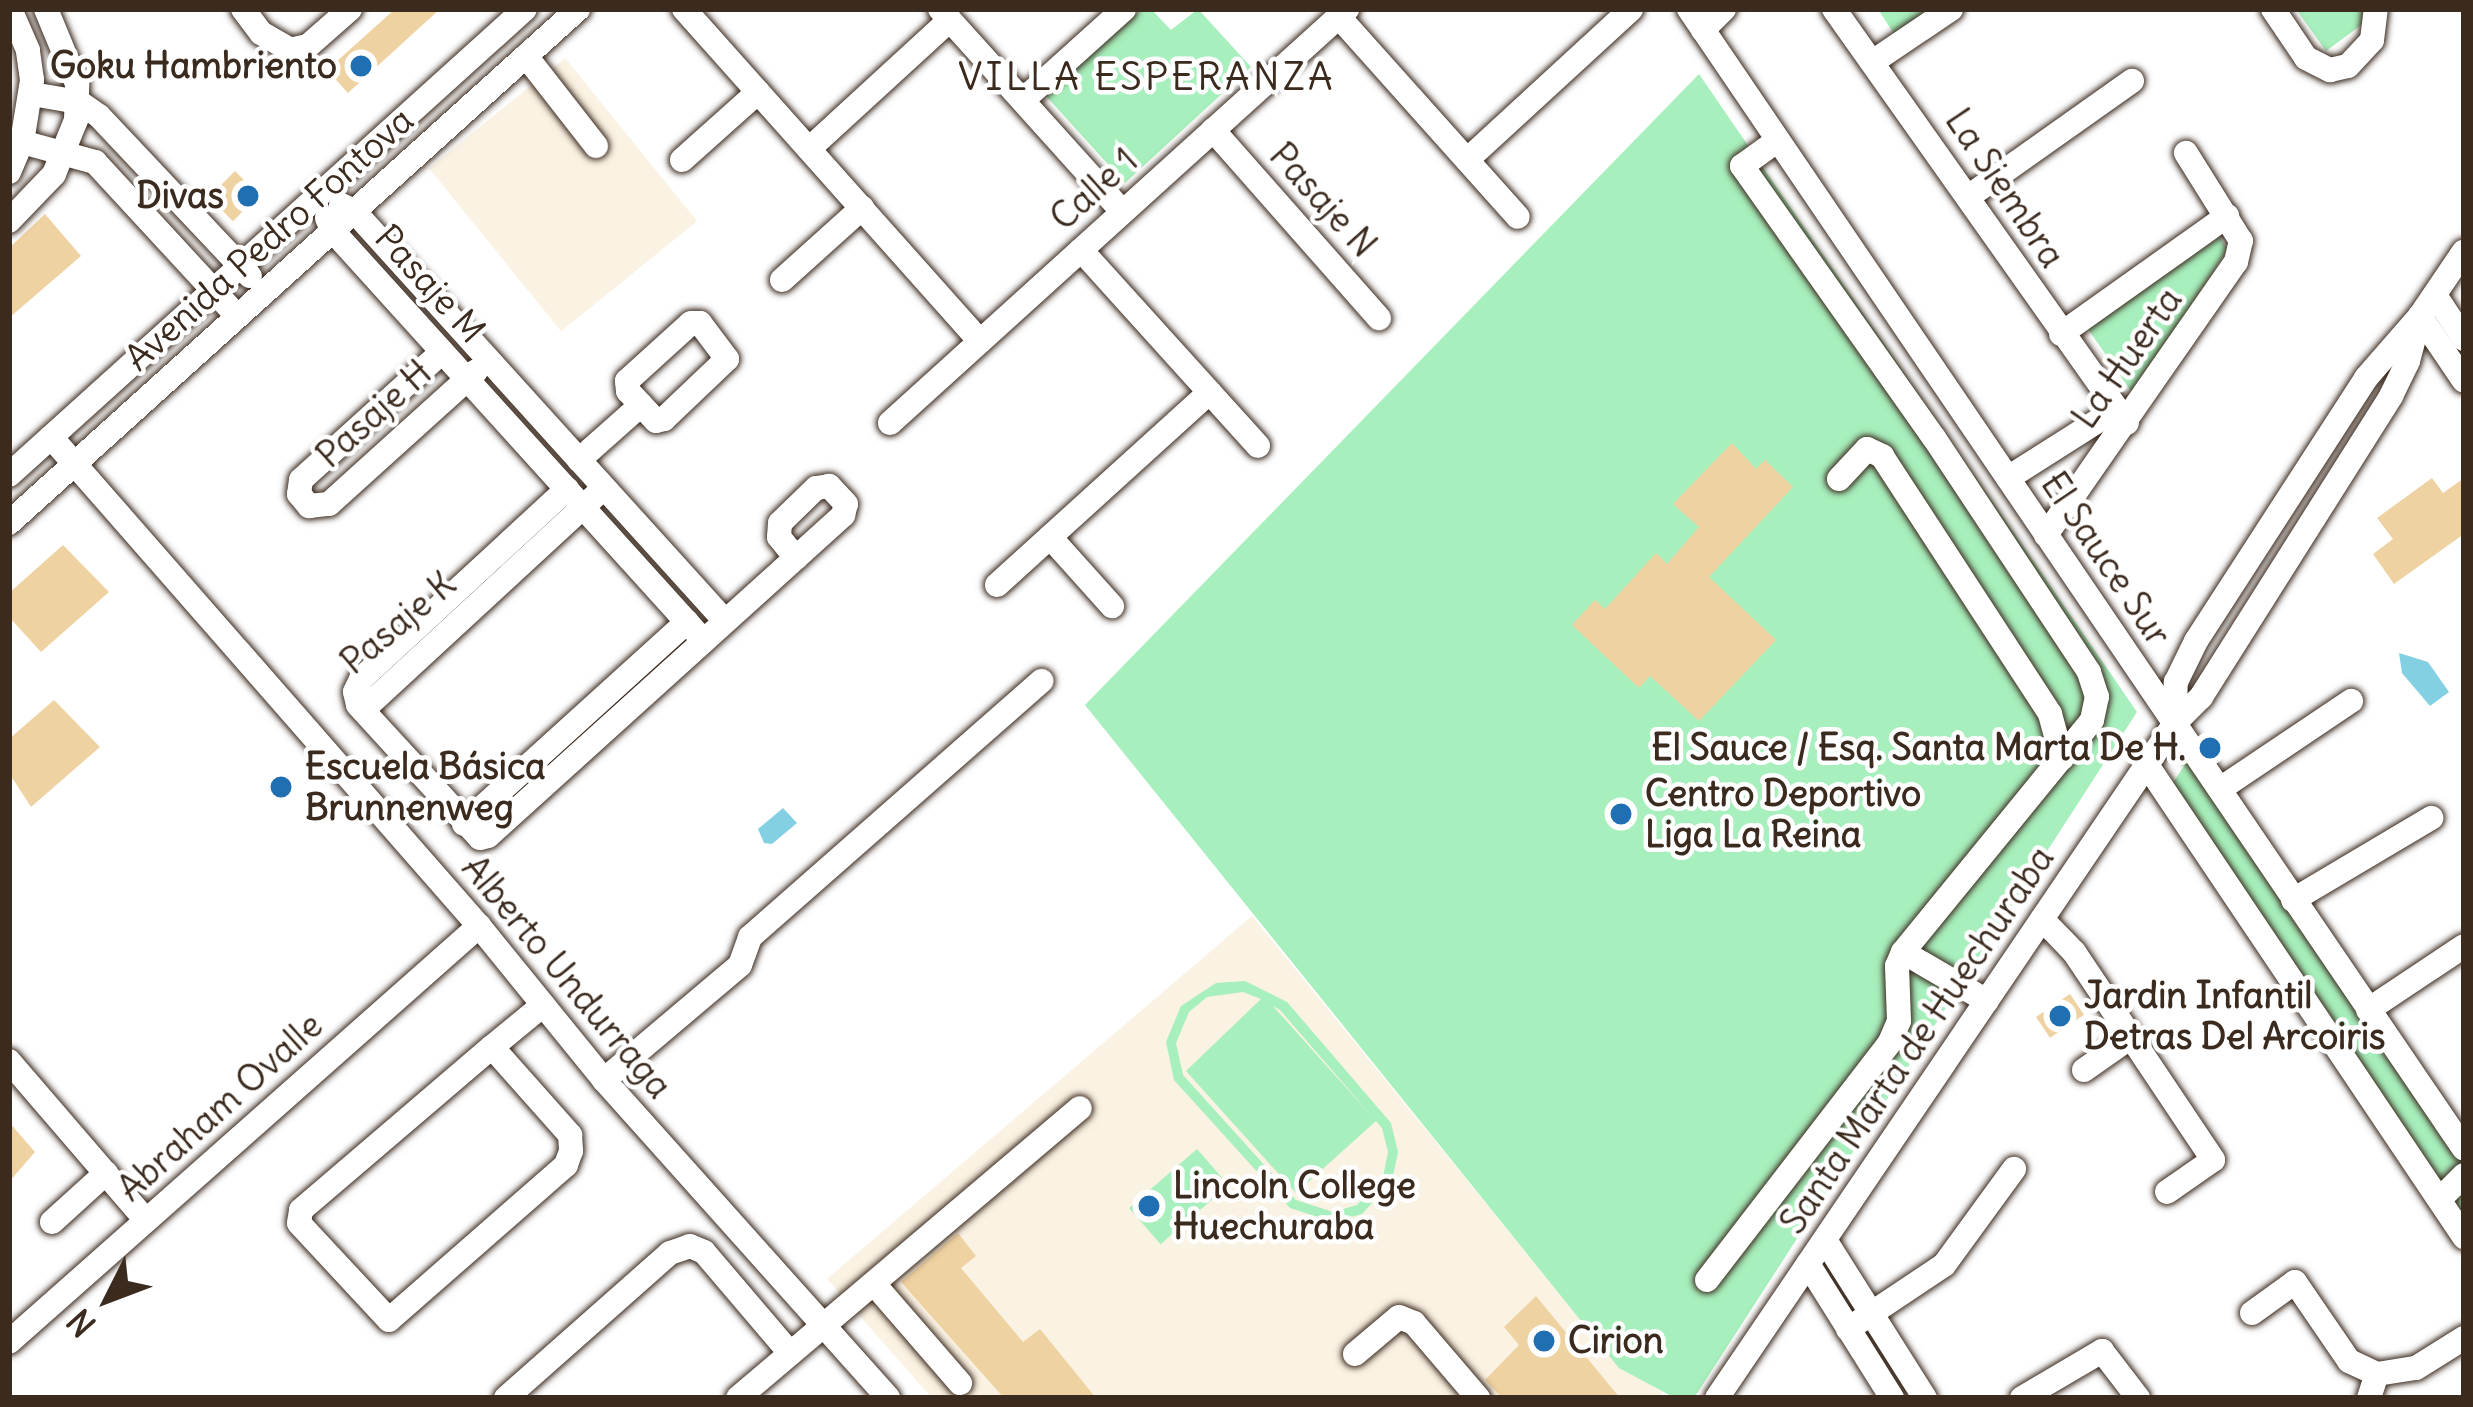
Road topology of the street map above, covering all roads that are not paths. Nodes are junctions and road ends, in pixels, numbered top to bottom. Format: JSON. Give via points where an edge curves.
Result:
{"nodes":[{"id":1,"x":10,"y":9,"type":"edge"},
{"id":2,"x":46,"y":9,"type":"edge"},
{"id":3,"x":243,"y":9,"type":"edge"},
{"id":4,"x":350,"y":9,"type":"edge"},
{"id":5,"x":525,"y":9,"type":"edge"},
{"id":6,"x":578,"y":9,"type":"edge"},
{"id":7,"x":684,"y":9,"type":"edge"},
{"id":8,"x":1124,"y":9,"type":"edge"},
{"id":9,"x":1631,"y":9,"type":"edge"},
{"id":10,"x":1724,"y":9,"type":"edge"},
{"id":11,"x":1951,"y":9,"type":"edge"},
{"id":12,"x":2273,"y":9,"type":"edge"},
{"id":13,"x":2376,"y":9,"type":"edge"},
{"id":14,"x":1843,"y":12,"type":"edge"},
{"id":15,"x":945,"y":14,"type":"edge"},
{"id":16,"x":1331,"y":15,"type":"edge"},
{"id":17,"x":1696,"y":20,"type":"edge"},
{"id":18,"x":526,"y":56,"type":"junction"},
{"id":19,"x":1874,"y":61,"type":"junction"},
{"id":20,"x":2132,"y":81,"type":"dead end"},
{"id":21,"x":758,"y":92,"type":"junction"},
{"id":22,"x":32,"y":94,"type":"junction"},
{"id":23,"x":1023,"y":100,"type":"junction"},
{"id":24,"x":79,"y":102,"type":"junction"},
{"id":25,"x":1213,"y":130,"type":"junction"},
{"id":26,"x":1778,"y":140,"type":"junction"},
{"id":27,"x":22,"y":142,"type":"junction"},
{"id":28,"x":596,"y":146,"type":"dead end"},
{"id":29,"x":809,"y":149,"type":"junction"},
{"id":30,"x":67,"y":152,"type":"junction"},
{"id":31,"x":2186,"y":153,"type":"dead end"},
{"id":32,"x":682,"y":160,"type":"dead end"},
{"id":33,"x":1467,"y":160,"type":"junction"},
{"id":34,"x":9,"y":172,"type":"edge"},
{"id":35,"x":319,"y":195,"type":"junction"},
{"id":36,"x":1968,"y":197,"type":"junction"},
{"id":37,"x":862,"y":208,"type":"junction"},
{"id":38,"x":354,"y":211,"type":"junction"},
{"id":39,"x":1123,"y":212,"type":"junction"},
{"id":40,"x":2227,"y":216,"type":"junction"},
{"id":41,"x":1518,"y":217,"type":"dead end"},
{"id":42,"x":9,"y":221,"type":"edge"},
{"id":43,"x":332,"y":230,"type":"junction"},
{"id":44,"x":1081,"y":250,"type":"junction"},
{"id":45,"x":2464,"y":251,"type":"edge"},
{"id":46,"x":241,"y":266,"type":"junction"},
{"id":47,"x":782,"y":280,"type":"dead end"},
{"id":48,"x":213,"y":290,"type":"junction"},
{"id":49,"x":264,"y":292,"type":"junction"},
{"id":50,"x":2435,"y":295,"type":"junction"},
{"id":51,"x":237,"y":316,"type":"junction"},
{"id":52,"x":2420,"y":316,"type":"junction"},
{"id":53,"x":1379,"y":318,"type":"dead end"},
{"id":54,"x":2061,"y":334,"type":"junction"},
{"id":55,"x":2464,"y":339,"type":"edge"},
{"id":56,"x":980,"y":341,"type":"junction"},
{"id":57,"x":442,"y":352,"type":"junction"},
{"id":58,"x":488,"y":359,"type":"junction"},
{"id":59,"x":467,"y":379,"type":"junction"},
{"id":60,"x":2464,"y":381,"type":"edge"},
{"id":61,"x":1210,"y":392,"type":"junction"},
{"id":62,"x":640,"y":404,"type":"dead end"},
{"id":63,"x":2121,"y":417,"type":"junction"},
{"id":64,"x":890,"y":423,"type":"dead end"},
{"id":65,"x":51,"y":437,"type":"junction"},
{"id":66,"x":1258,"y":446,"type":"dead end"},
{"id":67,"x":579,"y":460,"type":"junction"},
{"id":68,"x":75,"y":464,"type":"junction"},
{"id":69,"x":9,"y":475,"type":"edge"},
{"id":70,"x":2008,"y":478,"type":"junction"},
{"id":71,"x":1839,"y":479,"type":"dead end"},
{"id":72,"x":604,"y":487,"type":"junction"},
{"id":73,"x":575,"y":498,"type":"junction"},
{"id":74,"x":9,"y":524,"type":"edge"},
{"id":75,"x":2046,"y":535,"type":"junction"},
{"id":76,"x":1050,"y":537,"type":"junction"},
{"id":77,"x":796,"y":558,"type":"dead end"},
{"id":78,"x":997,"y":585,"type":"dead end"},
{"id":79,"x":1112,"y":606,"type":"dead end"},
{"id":80,"x":725,"y":622,"type":"junction"},
{"id":81,"x":695,"y":632,"type":"junction"},
{"id":82,"x":1041,"y":681,"type":"dead end"},
{"id":83,"x":2350,"y":701,"type":"dead end"},
{"id":84,"x":2175,"y":723,"type":"junction"},
{"id":85,"x":2062,"y":758,"type":"junction"},
{"id":86,"x":2147,"y":765,"type":"junction"},
{"id":87,"x":2220,"y":790,"type":"junction"},
{"id":88,"x":2431,"y":818,"type":"dead end"},
{"id":89,"x":2294,"y":900,"type":"junction"},
{"id":90,"x":2042,"y":919,"type":"junction"},
{"id":91,"x":479,"y":926,"type":"junction"},
{"id":92,"x":2464,"y":946,"type":"edge"},
{"id":93,"x":1903,"y":952,"type":"junction"},
{"id":94,"x":1987,"y":1001,"type":"junction"},
{"id":95,"x":543,"y":1005,"type":"junction"},
{"id":96,"x":2368,"y":1010,"type":"junction"},
{"id":97,"x":2131,"y":1037,"type":"junction"},
{"id":98,"x":492,"y":1047,"type":"junction"},
{"id":99,"x":9,"y":1061,"type":"edge"},
{"id":100,"x":2084,"y":1070,"type":"dead end"},
{"id":101,"x":604,"y":1080,"type":"junction"},
{"id":102,"x":1080,"y":1108,"type":"dead end"},
{"id":103,"x":2464,"y":1149,"type":"edge"},
{"id":104,"x":2014,"y":1168,"type":"dead end"},
{"id":105,"x":106,"y":1173,"type":"junction"},
{"id":106,"x":2464,"y":1175,"type":"edge"},
{"id":107,"x":2167,"y":1192,"type":"dead end"},
{"id":108,"x":2440,"y":1199,"type":"junction"},
{"id":109,"x":146,"y":1220,"type":"junction"},
{"id":110,"x":52,"y":1222,"type":"dead end"},
{"id":111,"x":2464,"y":1237,"type":"edge"},
{"id":112,"x":1825,"y":1240,"type":"junction"},
{"id":113,"x":1808,"y":1264,"type":"junction"},
{"id":114,"x":1707,"y":1280,"type":"dead end"},
{"id":115,"x":875,"y":1285,"type":"junction"},
{"id":116,"x":2252,"y":1313,"type":"dead end"},
{"id":117,"x":1872,"y":1315,"type":"junction"},
{"id":118,"x":824,"y":1324,"type":"junction"},
{"id":119,"x":1848,"y":1329,"type":"junction"},
{"id":120,"x":2464,"y":1338,"type":"edge"},
{"id":121,"x":9,"y":1342,"type":"edge"},
{"id":122,"x":790,"y":1353,"type":"junction"},
{"id":123,"x":1355,"y":1354,"type":"dead end"},
{"id":124,"x":960,"y":1383,"type":"dead end"},
{"id":125,"x":2373,"y":1386,"type":"edge"},
{"id":126,"x":885,"y":1397,"type":"edge"},
{"id":127,"x":506,"y":1398,"type":"edge"},
{"id":128,"x":738,"y":1398,"type":"edge"},
{"id":129,"x":1478,"y":1398,"type":"edge"},
{"id":130,"x":1718,"y":1398,"type":"edge"},
{"id":131,"x":1892,"y":1398,"type":"edge"},
{"id":132,"x":1925,"y":1398,"type":"edge"},
{"id":133,"x":2022,"y":1398,"type":"edge"},
{"id":134,"x":2138,"y":1398,"type":"edge"}],
"edges":[{"from":1,"to":22,"type":"street","via":[[28,50]]},
{"from":2,"to":24,"type":"street"},
{"from":3,"to":4,"type":"street","via":[[261,33],[290,50],[308,46]]},
{"from":5,"to":35,"type":"street","name":"Avenida Pedro Fontova"},
{"from":6,"to":18,"type":"street","name":"Avenida Pedro Fontova"},
{"from":7,"to":21,"type":"street"},
{"from":8,"to":23,"type":"street"},
{"from":9,"to":33,"type":"street"},
{"from":10,"to":17,"type":"street"},
{"from":11,"to":19,"type":"street"},
{"from":12,"to":13,"type":"street","via":[[2306,58],[2330,70],[2348,66],[2372,40]]},
{"from":14,"to":19,"type":"street","name":"La Siembra"},
{"from":15,"to":23,"type":"street"},
{"from":15,"to":29,"type":"street"},
{"from":16,"to":25,"type":"street","name":"Calle 1"},
{"from":16,"to":33,"type":"street"},
{"from":17,"to":26,"type":"street","name":"El Sauce Sur"},
{"from":18,"to":28,"type":"street"},
{"from":18,"to":38,"type":"street","name":"Avenida Pedro Fontova"},
{"from":19,"to":36,"type":"street","name":"La Siembra"},
{"from":20,"to":36,"type":"street"},
{"from":21,"to":29,"type":"street"},
{"from":21,"to":32,"type":"street"},
{"from":22,"to":24,"type":"street"},
{"from":22,"to":27,"type":"street"},
{"from":23,"to":39,"type":"street"},
{"from":24,"to":30,"type":"street"},
{"from":24,"to":46,"type":"street"},
{"from":25,"to":39,"type":"street","name":"Calle 1"},
{"from":25,"to":53,"type":"street","name":"Pasaje N"},
{"from":26,"to":70,"type":"street","name":"El Sauce Sur"},
{"from":26,"to":85,"type":"street","via":[[1742,166],[2089,672],[2097,697],[2092,720]]},
{"from":27,"to":30,"type":"street"},
{"from":27,"to":34,"type":"street"},
{"from":29,"to":37,"type":"street"},
{"from":30,"to":42,"type":"street"},
{"from":30,"to":48,"type":"street","via":[[106,172]]},
{"from":31,"to":40,"type":"street","name":"La Huerta"},
{"from":33,"to":41,"type":"street"},
{"from":35,"to":38,"type":"street","name":"Pasaje M"},
{"from":35,"to":43,"type":"street","name":"Pasaje M"},
{"from":35,"to":46,"type":"street","name":"Avenida Pedro Fontova"},
{"from":36,"to":54,"type":"street","name":"La Siembra"},
{"from":37,"to":47,"type":"street"},
{"from":37,"to":56,"type":"street"},
{"from":38,"to":43,"type":"street","name":"Avenida Pedro Fontova"},
{"from":38,"to":58,"type":"street","name":"Pasaje M"},
{"from":39,"to":44,"type":"street","name":"Calle 1"},
{"from":40,"to":54,"type":"street","name":"La Huerta"},
{"from":40,"to":63,"type":"street","name":"La Huerta","via":[[2241,241],[2236,262]]},
{"from":43,"to":49,"type":"street","name":"Avenida Pedro Fontova"},
{"from":43,"to":57,"type":"street","name":"Pasaje M"},
{"from":44,"to":56,"type":"street","name":"Calle 1"},
{"from":44,"to":61,"type":"street"},
{"from":45,"to":50,"type":"street","name":"Santa Marta de Huechuraba"},
{"from":46,"to":48,"type":"street","name":"Avenida Pedro Fontova"},
{"from":46,"to":49,"type":"street"},
{"from":48,"to":51,"type":"street"},
{"from":48,"to":65,"type":"street","name":"Avenida Pedro Fontova"},
{"from":49,"to":51,"type":"street","name":"Avenida Pedro Fontova"},
{"from":50,"to":52,"type":"street","name":"Santa Marta de Huechuraba"},
{"from":50,"to":55,"type":"street"},
{"from":51,"to":68,"type":"street","name":"Avenida Pedro Fontova"},
{"from":52,"to":60,"type":"street"},
{"from":52,"to":84,"type":"street","name":"Santa Marta de Huechuraba","via":[[2366,378],[2196,641],[2176,682]]},
{"from":54,"to":63,"type":"street","name":"La Siembra"},
{"from":56,"to":64,"type":"street","name":"Calle 1"},
{"from":57,"to":59,"type":"street","name":"Pasaje M"},
{"from":57,"to":59,"type":"street","name":"Pasaje H","via":[[305,476],[298,486],[303,500],[315,509],[329,504]]},
{"from":58,"to":59,"type":"street","name":"Pasaje H"},
{"from":58,"to":67,"type":"street","name":"Pasaje M"},
{"from":59,"to":73,"type":"street","name":"Pasaje M"},
{"from":61,"to":66,"type":"street"},
{"from":61,"to":76,"type":"street"},
{"from":62,"to":67,"type":"street"},
{"from":63,"to":70,"type":"street"},
{"from":63,"to":75,"type":"street","name":"La Huerta"},
{"from":65,"to":68,"type":"street","name":"Alberto Undurraga"},
{"from":65,"to":69,"type":"street","name":"Avenida Pedro Fontova"},
{"from":67,"to":72,"type":"street","name":"Pasaje M"},
{"from":68,"to":74,"type":"street","name":"Avenida Pedro Fontova"},
{"from":68,"to":91,"type":"street","name":"Alberto Undurraga"},
{"from":70,"to":75,"type":"street","name":"El Sauce Sur"},
{"from":71,"to":85,"type":"street","via":[[1867,449],[1882,456],[2050,714]]},
{"from":72,"to":73,"type":"street","name":"Pasaje K"},
{"from":72,"to":80,"type":"street","name":"Pasaje M"},
{"from":73,"to":81,"type":"street","name":"Pasaje M"},
{"from":73,"to":81,"type":"street","name":"Pasaje K","via":[[363,710],[472,831]]},
{"from":75,"to":84,"type":"street","name":"El Sauce Sur"},
{"from":76,"to":78,"type":"street"},
{"from":76,"to":79,"type":"street"},
{"from":77,"to":80,"type":"street"},
{"from":80,"to":81,"type":"street"},
{"from":82,"to":101,"type":"street","via":[[750,937],[740,965]]},
{"from":83,"to":87,"type":"street"},
{"from":84,"to":86,"type":"street","name":"Santa Marta de Huechuraba"},
{"from":84,"to":87,"type":"street","name":"El Sauce Sur"},
{"from":85,"to":93,"type":"street"},
{"from":86,"to":90,"type":"street","name":"Santa Marta de Huechuraba"},
{"from":86,"to":108,"type":"street"},
{"from":87,"to":89,"type":"street","name":"El Sauce Sur"},
{"from":88,"to":89,"type":"street"},
{"from":89,"to":96,"type":"street","name":"El Sauce Sur"},
{"from":90,"to":94,"type":"street","name":"Santa Marta de Huechuraba"},
{"from":90,"to":97,"type":"street"},
{"from":91,"to":95,"type":"street","name":"Alberto Undurraga"},
{"from":91,"to":109,"type":"street","name":"Abraham Ovalle"},
{"from":92,"to":96,"type":"street"},
{"from":93,"to":94,"type":"street"},
{"from":93,"to":114,"type":"street","via":[[1890,1042]]},
{"from":94,"to":112,"type":"street","name":"Santa Marta de Huechuraba"},
{"from":95,"to":98,"type":"street"},
{"from":95,"to":101,"type":"street","name":"Alberto Undurraga"},
{"from":96,"to":103,"type":"street","name":"El Sauce Sur"},
{"from":97,"to":100,"type":"street"},
{"from":97,"to":107,"type":"street","via":[[2213,1160]]},
{"from":98,"to":98,"type":"street","via":[[570,1135],[572,1151],[566,1165],[389,1320],[299,1223],[301,1210]]},
{"from":99,"to":105,"type":"street"},
{"from":101,"to":118,"type":"street","name":"Alberto Undurraga"},
{"from":102,"to":115,"type":"street"},
{"from":104,"to":117,"type":"street","via":[[1955,1254]]},
{"from":105,"to":109,"type":"street"},
{"from":105,"to":110,"type":"street"},
{"from":106,"to":108,"type":"street"},
{"from":108,"to":111,"type":"street"},
{"from":109,"to":121,"type":"street","name":"Abraham Ovalle"},
{"from":112,"to":113,"type":"street","name":"Santa Marta de Huechuraba"},
{"from":112,"to":117,"type":"street"},
{"from":113,"to":119,"type":"street"},
{"from":113,"to":130,"type":"street","name":"Santa Marta de Huechuraba"},
{"from":115,"to":118,"type":"street"},
{"from":115,"to":124,"type":"street"},
{"from":116,"to":125,"type":"street","via":[[2295,1282]]},
{"from":117,"to":119,"type":"street"},
{"from":117,"to":132,"type":"street"},
{"from":118,"to":122,"type":"street"},
{"from":118,"to":126,"type":"street","name":"Alberto Undurraga"},
{"from":119,"to":131,"type":"street"},
{"from":120,"to":125,"type":"street"},
{"from":122,"to":127,"type":"street","via":[[704,1252],[689,1246],[670,1252]]},
{"from":122,"to":128,"type":"street"},
{"from":123,"to":129,"type":"street","via":[[1399,1317],[1414,1323]]},
{"from":133,"to":134,"type":"street","via":[[2102,1351]]}]}
